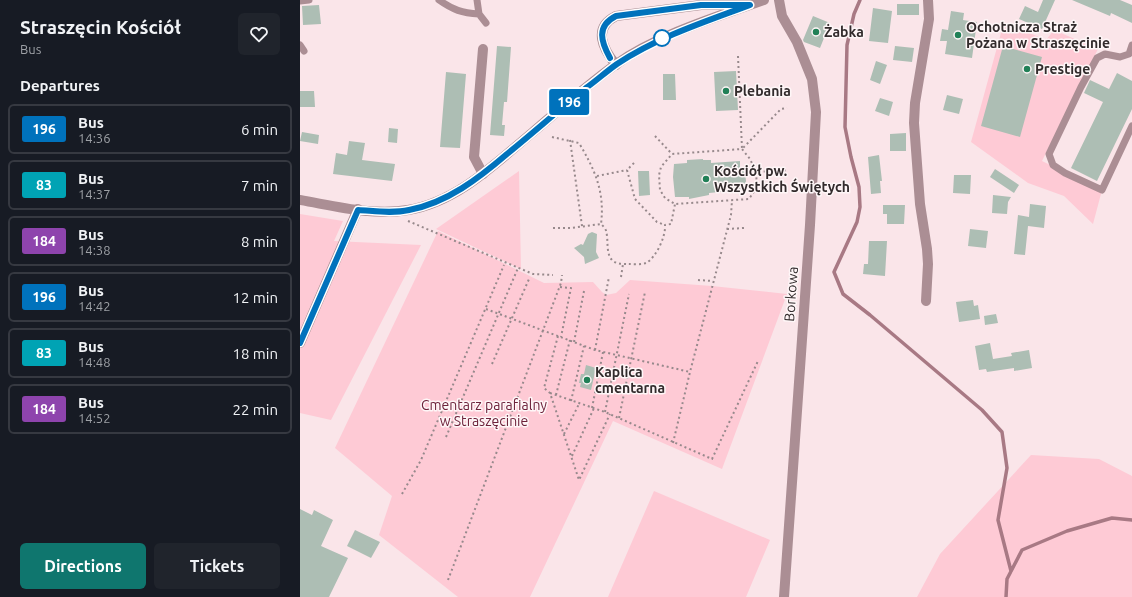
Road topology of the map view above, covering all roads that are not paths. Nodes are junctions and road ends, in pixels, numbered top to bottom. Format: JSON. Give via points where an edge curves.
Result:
{"nodes":[{"id":1,"x":309,"y":0,"type":"edge"},
{"id":2,"x":439,"y":0,"type":"edge"},
{"id":3,"x":477,"y":0,"type":"edge"},
{"id":4,"x":764,"y":0,"type":"edge"},
{"id":5,"x":779,"y":0,"type":"edge"},
{"id":6,"x":928,"y":0,"type":"edge"},
{"id":7,"x":300,"y":1,"type":"edge"},
{"id":8,"x":750,"y":5,"type":"junction"},
{"id":9,"x":479,"y":14,"type":"junction"},
{"id":10,"x":486,"y":23,"type":"dead end"},
{"id":11,"x":1132,"y":45,"type":"edge"},
{"id":12,"x":483,"y":49,"type":"dead end"},
{"id":13,"x":616,"y":65,"type":"junction"},
{"id":14,"x":1132,"y":126,"type":"edge"},
{"id":15,"x":483,"y":174,"type":"junction"},
{"id":16,"x":300,"y":200,"type":"edge"},
{"id":17,"x":358,"y":210,"type":"junction"},
{"id":18,"x":926,"y":301,"type":"dead end"},
{"id":19,"x":300,"y":343,"type":"edge"},
{"id":20,"x":784,"y":597,"type":"edge"}],
"edges":[{"from":1,"to":7,"type":"lane"},
{"from":2,"to":9,"type":"lane","via":[[464,13]]},
{"from":3,"to":9,"type":"lane"},
{"from":4,"to":8,"type":"street"},
{"from":5,"to":20,"type":"street","name":"Borkowa","via":[[782,16],[798,42],[812,79],[816,112]]},
{"from":6,"to":18,"type":"street","via":[[929,19],[914,124],[920,204],[927,249]]},
{"from":8,"to":13,"type":"street","via":[[664,38]]},
{"from":8,"to":13,"type":"street","via":[[701,5],[616,16],[606,22],[601,36],[605,49]]},
{"from":9,"to":10,"type":"lane"},
{"from":11,"to":14,"type":"lane","via":[[1128,54],[1120,57],[1105,54],[1097,58],[1049,154],[1053,165],[1102,190]]},
{"from":12,"to":15,"type":"street","via":[[474,157]]},
{"from":13,"to":15,"type":"street"},
{"from":15,"to":17,"type":"street","via":[[437,202],[391,212]]},
{"from":16,"to":17,"type":"street"},
{"from":17,"to":19,"type":"street"}]}
